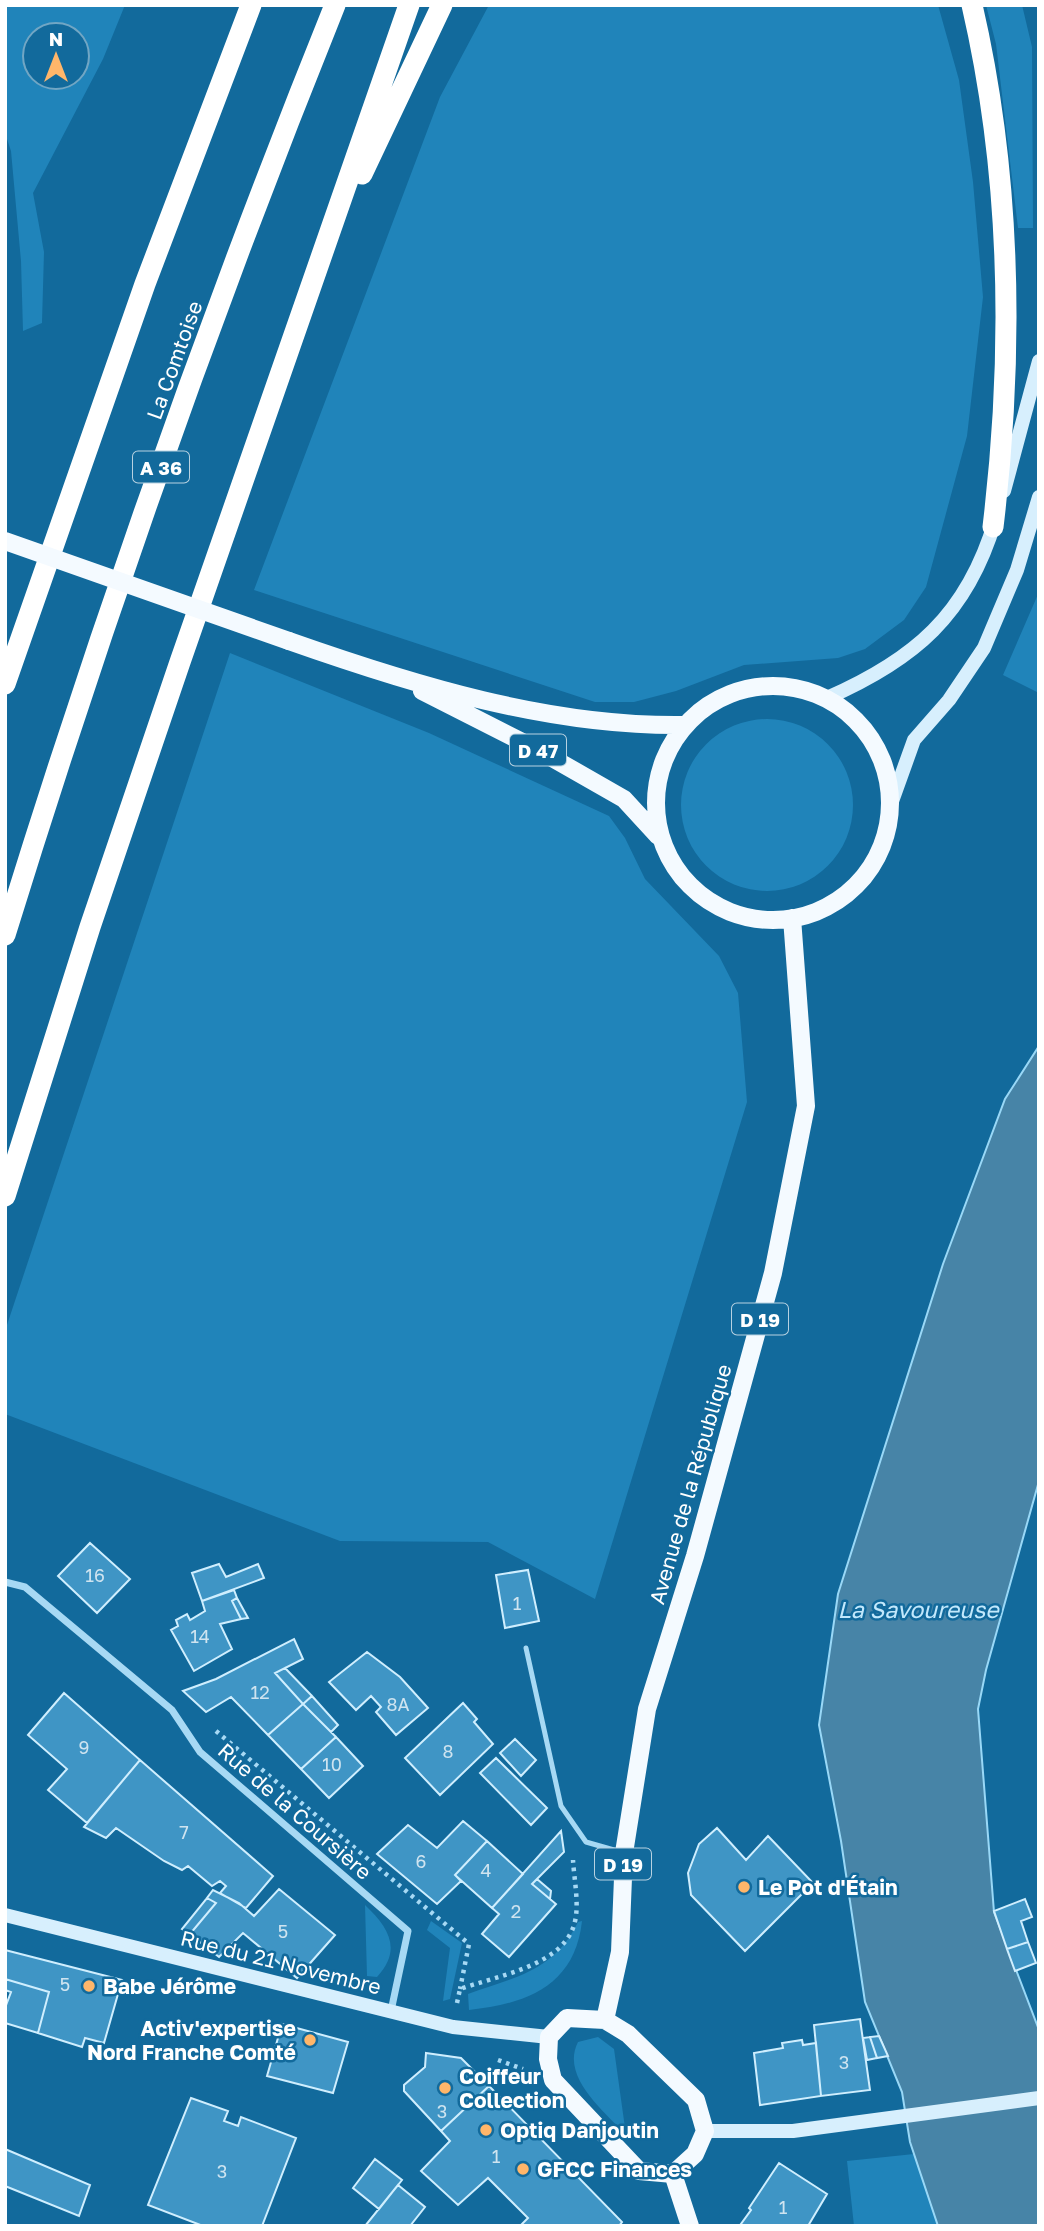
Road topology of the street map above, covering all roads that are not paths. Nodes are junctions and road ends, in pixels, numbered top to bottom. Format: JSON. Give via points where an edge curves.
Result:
{"nodes":[{"id":1,"x":251,"y":5,"type":"edge"},
{"id":2,"x":335,"y":5,"type":"edge"},
{"id":3,"x":409,"y":5,"type":"edge"},
{"id":4,"x":442,"y":5,"type":"edge"},
{"id":5,"x":972,"y":5,"type":"edge"},
{"id":6,"x":316,"y":271,"type":"junction"},
{"id":7,"x":1039,"y":361,"type":"edge"},
{"id":8,"x":1039,"y":497,"type":"edge"},
{"id":9,"x":993,"y":527,"type":"junction"},
{"id":10,"x":5,"y":541,"type":"edge"},
{"id":11,"x":400,"y":680,"type":"junction"},
{"id":12,"x":5,"y":684,"type":"edge"},
{"id":13,"x":827,"y":698,"type":"junction"},
{"id":14,"x":684,"y":724,"type":"junction"},
{"id":15,"x":890,"y":807,"type":"junction"},
{"id":16,"x":661,"y":841,"type":"junction"},
{"id":17,"x":792,"y":918,"type":"junction"},
{"id":18,"x":5,"y":935,"type":"edge"},
{"id":19,"x":5,"y":1196,"type":"edge"},
{"id":20,"x":5,"y":1582,"type":"edge"},
{"id":21,"x":526,"y":1648,"type":"dead end"},
{"id":22,"x":624,"y":1853,"type":"junction"},
{"id":23,"x":5,"y":1915,"type":"edge"},
{"id":24,"x":391,"y":2011,"type":"junction"},
{"id":25,"x":605,"y":2020,"type":"junction"},
{"id":26,"x":549,"y":2037,"type":"junction"},
{"id":27,"x":1039,"y":2098,"type":"edge"},
{"id":28,"x":705,"y":2131,"type":"junction"},
{"id":29,"x":674,"y":2174,"type":"junction"},
{"id":30,"x":690,"y":2226,"type":"edge"}],
"edges":[{"from":1,"to":12,"type":"highway","via":[[145,284]]},
{"from":2,"to":18,"type":"highway","name":"La Comtoise","number":"A 36","via":[[224,290],[97,645]]},
{"from":3,"to":6,"type":"highway"},
{"from":4,"to":6,"type":"highway"},
{"from":5,"to":9,"type":"highway","via":[[987,78],[1007,272],[1008,374]]},
{"from":6,"to":19,"type":"highway","via":[[90,927]]},
{"from":7,"to":9,"type":"street"},
{"from":8,"to":15,"type":"street","via":[[1017,570],[984,648],[949,700],[914,740]]},
{"from":9,"to":13,"type":"street","via":[[962,593],[925,639],[893,667]]},
{"from":10,"to":11,"type":"main road","number":"D 47","bridge":true},
{"from":11,"to":14,"type":"main road","number":"D 47","via":[[597,722]]},
{"from":11,"to":16,"type":"main road","number":"D 47","via":[[624,799]]},
{"from":13,"to":14,"type":"main road","via":[[790,687],[751,687],[726,695]]},
{"from":13,"to":15,"type":"main road","via":[[848,713],[873,744],[888,781]]},
{"from":14,"to":16,"type":"main road","via":[[657,779]]},
{"from":15,"to":17,"type":"main road","via":[[887,829],[868,871],[835,902]]},
{"from":16,"to":17,"type":"main road","via":[[681,877],[712,904],[751,918]]},
{"from":17,"to":22,"type":"main road","name":"Avenue de la République","number":"D 19","via":[[806,1105],[773,1273],[695,1556],[646,1709]]},
{"from":20,"to":24,"type":"street","name":"Rue de la Coursière","via":[[25,1587],[172,1710],[200,1752],[408,1931]]},
{"from":21,"to":22,"type":"lane","via":[[561,1806],[586,1842]]},
{"from":22,"to":25,"type":"main road","name":"Avenue de la République","number":"D 19","via":[[620,1952]]},
{"from":23,"to":24,"type":"street","name":"Rue du 21 Novembre"},
{"from":24,"to":26,"type":"street","name":"Rue du 21 Novembre","via":[[453,2027]]},
{"from":25,"to":26,"type":"main road","via":[[567,2018]]},
{"from":25,"to":28,"type":"main road","via":[[628,2034],[696,2100]]},
{"from":26,"to":29,"type":"main road","via":[[553,2080],[639,2171]]},
{"from":27,"to":28,"type":"street","via":[[793,2131]]},
{"from":28,"to":29,"type":"main road","via":[[695,2154]]},
{"from":29,"to":30,"type":"main road"}]}
